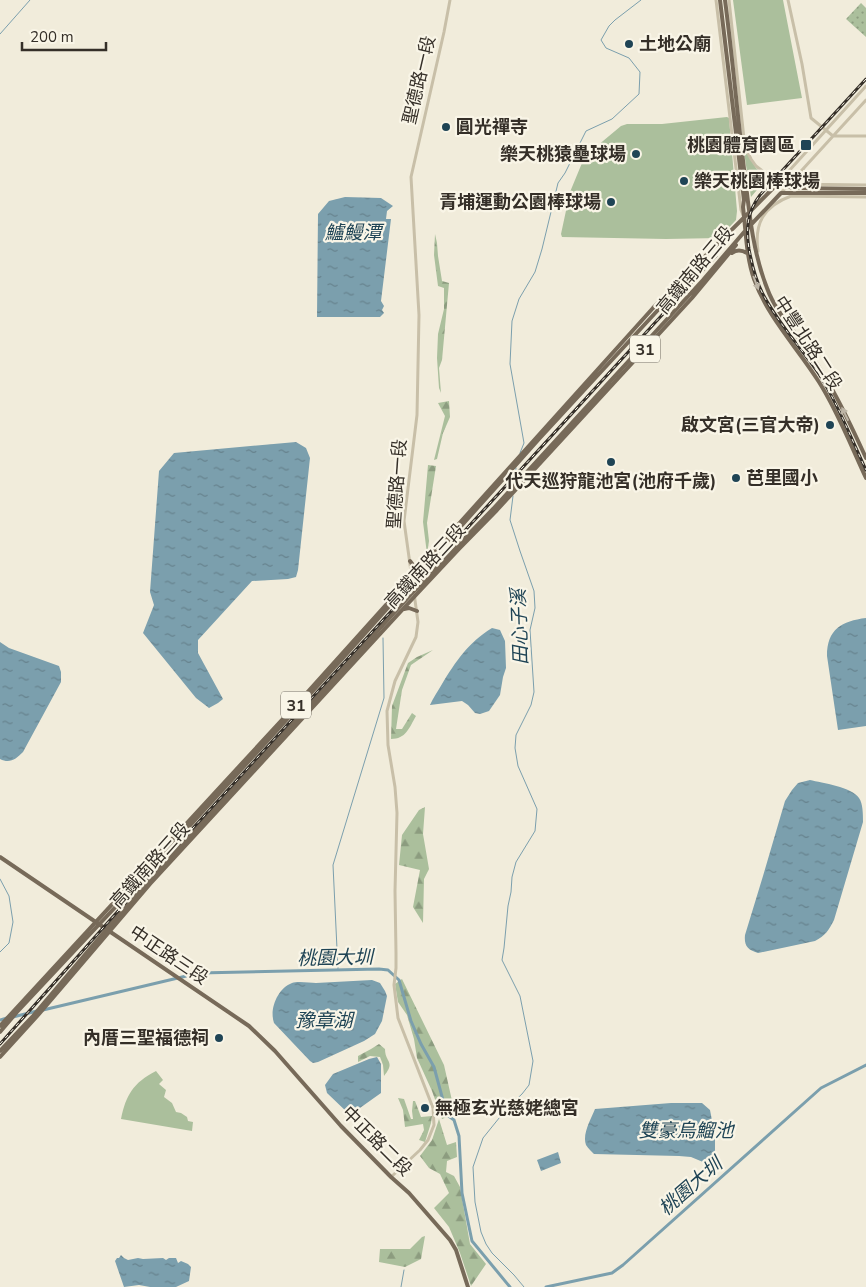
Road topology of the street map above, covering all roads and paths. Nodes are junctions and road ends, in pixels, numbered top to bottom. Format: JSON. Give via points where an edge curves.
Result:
{"nodes":[{"id":1,"x":450,"y":0,"type":"edge"},
{"id":2,"x":716,"y":0,"type":"edge"},
{"id":3,"x":720,"y":0,"type":"edge"},
{"id":4,"x":727,"y":0,"type":"edge"},
{"id":5,"x":788,"y":0,"type":"edge"},
{"id":6,"x":866,"y":86,"type":"edge"},
{"id":7,"x":866,"y":100,"type":"edge"},
{"id":8,"x":743,"y":127,"type":"junction"},
{"id":9,"x":826,"y":130,"type":"junction"},
{"id":10,"x":833,"y":136,"type":"junction"},
{"id":11,"x":866,"y":136,"type":"edge"},
{"id":12,"x":741,"y":142,"type":"junction"},
{"id":13,"x":746,"y":148,"type":"junction"},
{"id":14,"x":804,"y":167,"type":"junction"},
{"id":15,"x":778,"y":183,"type":"junction"},
{"id":16,"x":788,"y":185,"type":"junction"},
{"id":17,"x":810,"y":185,"type":"junction"},
{"id":18,"x":866,"y":187,"type":"edge"},
{"id":19,"x":781,"y":193,"type":"junction"},
{"id":20,"x":795,"y":193,"type":"junction"},
{"id":21,"x":866,"y":195,"type":"edge"},
{"id":22,"x":810,"y":196,"type":"junction"},
{"id":23,"x":750,"y":213,"type":"junction"},
{"id":24,"x":744,"y":218,"type":"junction"},
{"id":25,"x":752,"y":225,"type":"junction"},
{"id":26,"x":745,"y":231,"type":"junction"},
{"id":27,"x":724,"y":239,"type":"junction"},
{"id":28,"x":732,"y":246,"type":"junction"},
{"id":29,"x":758,"y":251,"type":"dead end"},
{"id":30,"x":748,"y":253,"type":"junction"},
{"id":31,"x":725,"y":259,"type":"junction"},
{"id":32,"x":720,"y":264,"type":"junction"},
{"id":33,"x":632,"y":337,"type":"junction"},
{"id":34,"x":646,"y":348,"type":"junction"},
{"id":35,"x":617,"y":349,"type":"junction"},
{"id":36,"x":634,"y":356,"type":"junction"},
{"id":37,"x":538,"y":438,"type":"junction"},
{"id":38,"x":866,"y":458,"type":"edge"},
{"id":39,"x":538,"y":463,"type":"junction"},
{"id":40,"x":866,"y":478,"type":"edge"},
{"id":41,"x":494,"y":487,"type":"junction"},
{"id":42,"x":495,"y":510,"type":"junction"},
{"id":43,"x":410,"y":561,"type":"junction"},
{"id":44,"x":423,"y":564,"type":"junction"},
{"id":45,"x":418,"y":575,"type":"junction"},
{"id":46,"x":413,"y":578,"type":"junction"},
{"id":47,"x":425,"y":580,"type":"junction"},
{"id":48,"x":415,"y":593,"type":"junction"},
{"id":49,"x":399,"y":595,"type":"junction"},
{"id":50,"x":408,"y":599,"type":"junction"},
{"id":51,"x":404,"y":608,"type":"junction"},
{"id":52,"x":417,"y":611,"type":"junction"},
{"id":53,"x":343,"y":658,"type":"junction"},
{"id":54,"x":329,"y":668,"type":"junction"},
{"id":55,"x":196,"y":814,"type":"junction"},
{"id":56,"x":191,"y":824,"type":"junction"},
{"id":57,"x":0,"y":857,"type":"edge"},
{"id":58,"x":98,"y":923,"type":"junction"},
{"id":59,"x":108,"y":930,"type":"junction"},
{"id":60,"x":0,"y":1026,"type":"edge"},
{"id":61,"x":249,"y":1026,"type":"joint"},
{"id":62,"x":0,"y":1032,"type":"edge"},
{"id":63,"x":0,"y":1051,"type":"edge"},
{"id":64,"x":0,"y":1057,"type":"edge"},
{"id":65,"x":391,"y":1176,"type":"junction"},
{"id":66,"x":468,"y":1287,"type":"edge"}],
"edges":[{"from":1,"to":43,"type":"street","name":"聖德路一段","via":[[410,177],[418,315],[417,415],[404,520]]},
{"from":2,"to":24,"type":"street"},
{"from":3,"to":24,"type":"main road","name":"中豐北路二段"},
{"from":4,"to":8,"type":"street"},
{"from":4,"to":12,"type":"main road","name":"中豐北路二段"},
{"from":5,"to":9,"type":"street","via":[[811,118]]},
{"from":6,"to":9,"type":"street"},
{"from":7,"to":10,"type":"street"},
{"from":8,"to":12,"type":"street"},
{"from":8,"to":13,"type":"street"},
{"from":9,"to":10,"type":"street"},
{"from":9,"to":15,"type":"street"},
{"from":10,"to":11,"type":"street"},
{"from":10,"to":14,"type":"street"},
{"from":12,"to":13,"type":"street"},
{"from":12,"to":23,"type":"main road","name":"中豐北路二段"},
{"from":13,"to":15,"type":"street","via":[[756,166]]},
{"from":14,"to":16,"type":"street"},
{"from":14,"to":17,"type":"street","via":[[804,178]]},
{"from":15,"to":16,"type":"main road"},
{"from":15,"to":23,"type":"main road","number":"31"},
{"from":16,"to":17,"type":"street"},
{"from":16,"to":18,"type":"main road","via":[[793,188]]},
{"from":16,"to":19,"type":"street"},
{"from":17,"to":18,"type":"street"},
{"from":19,"to":20,"type":"main road"},
{"from":19,"to":25,"type":"main road","number":"31"},
{"from":20,"to":21,"type":"main road"},
{"from":20,"to":22,"type":"street"},
{"from":21,"to":22,"type":"street"},
{"from":22,"to":29,"type":"street","via":[[791,196],[768,211],[758,228]]},
{"from":23,"to":24,"type":"main road","number":"31"},
{"from":23,"to":25,"type":"main road","name":"中豐北路二段"},
{"from":24,"to":26,"type":"main road","name":"中豐北路二段"},
{"from":24,"to":27,"type":"main road","name":"高鐵南路三段","number":"31"},
{"from":25,"to":26,"type":"main road","number":"31"},
{"from":38,"to":25,"type":"main road","name":"中豐北路二段","one_way":true,"via":[[825,376],[767,290],[755,250]]},
{"from":26,"to":28,"type":"main road","name":"高鐵南路三段","number":"31"},
{"from":26,"to":30,"type":"main road","name":"中豐北路二段"},
{"from":26,"to":31,"type":"main road","name":"高鐵南路三段","number":"31"},
{"from":27,"to":33,"type":"main road","name":"高鐵南路三段","number":"31"},
{"from":27,"to":35,"type":"main road","name":"高鐵南路三段","number":"31","via":[[692,268]]},
{"from":28,"to":32,"type":"main road"},
{"from":28,"to":36,"type":"main road","name":"高鐵南路三段","number":"31"},
{"from":30,"to":31,"type":"main road","via":[[735,250]]},
{"from":30,"to":40,"type":"main road","name":"中豐北路二段","one_way":true,"via":[[763,299],[820,383]]},
{"from":31,"to":32,"type":"main road","name":"高鐵南路三段","number":"31"},
{"from":32,"to":34,"type":"main road","name":"高鐵南路三段","number":"31"},
{"from":33,"to":35,"type":"main road"},
{"from":33,"to":37,"type":"main road","name":"高鐵南路三段","number":"31"},
{"from":34,"to":36,"type":"main road"},
{"from":34,"to":39,"type":"main road","name":"高鐵南路三段","number":"31"},
{"from":35,"to":37,"type":"main road","name":"高鐵南路三段","number":"31"},
{"from":36,"to":39,"type":"main road","name":"高鐵南路三段","number":"31"},
{"from":37,"to":41,"type":"main road","name":"高鐵南路三段","number":"31"},
{"from":39,"to":42,"type":"main road","name":"高鐵南路三段","number":"31"},
{"from":41,"to":44,"type":"main road","name":"高鐵南路三段","number":"31"},
{"from":41,"to":45,"type":"main road","name":"高鐵南路三段","number":"31"},
{"from":42,"to":47,"type":"main road","name":"高鐵南路三段","number":"31"},
{"from":42,"to":48,"type":"main road","name":"高鐵南路三段","number":"31"},
{"from":43,"to":44,"type":"main road","via":[[419,566]]},
{"from":43,"to":46,"type":"street","name":"聖德路一段"},
{"from":44,"to":46,"type":"main road","name":"高鐵南路三段","number":"31"},
{"from":45,"to":46,"type":"main road","name":"高鐵南路三段","number":"31"},
{"from":45,"to":47,"type":"main road"},
{"from":46,"to":48,"type":"street","name":"聖德路一段"},
{"from":46,"to":49,"type":"main road","name":"高鐵南路三段","number":"31"},
{"from":46,"to":54,"type":"main road","name":"高鐵南路三段","number":"31"},
{"from":47,"to":48,"type":"main road","name":"高鐵南路三段","number":"31"},
{"from":48,"to":50,"type":"main road","name":"高鐵南路三段","number":"31"},
{"from":48,"to":51,"type":"main road","name":"高鐵南路三段","number":"31"},
{"from":48,"to":52,"type":"street","name":"聖德路一段"},
{"from":49,"to":50,"type":"main road","via":[[405,594]]},
{"from":49,"to":53,"type":"main road","name":"高鐵南路三段","number":"31"},
{"from":50,"to":59,"type":"main road","name":"高鐵南路三段","number":"31","via":[[127,905]]},
{"from":51,"to":52,"type":"main road"},
{"from":51,"to":59,"type":"main road","name":"高鐵南路三段","number":"31"},
{"from":52,"to":65,"type":"street","name":"聖德路一段","via":[[416,638],[396,681],[387,711],[397,813],[394,985],[398,1018],[433,1108],[434,1125],[420,1150]]},
{"from":53,"to":54,"type":"main road"},
{"from":53,"to":56,"type":"main road","name":"高鐵南路三段","number":"31"},
{"from":54,"to":55,"type":"main road","name":"高鐵南路三段","number":"31"},
{"from":55,"to":56,"type":"main road"},
{"from":55,"to":58,"type":"main road","name":"高鐵南路三段","number":"31"},
{"from":56,"to":58,"type":"main road","name":"高鐵南路三段","number":"31"},
{"from":57,"to":58,"type":"main road","name":"中正路三段"},
{"from":58,"to":59,"type":"main road","name":"中正路三段"},
{"from":58,"to":60,"type":"main road","number":"31"},
{"from":58,"to":62,"type":"main road","number":"31"},
{"from":59,"to":61,"type":"main road","name":"中正路三段"},
{"from":59,"to":63,"type":"main road","number":"31"},
{"from":59,"to":64,"type":"main road","number":"31"},
{"from":61,"to":65,"type":"main road","name":"中正路二段"},
{"from":65,"to":66,"type":"main road","name":"中正路二段","via":[[450,1240]]}]}
